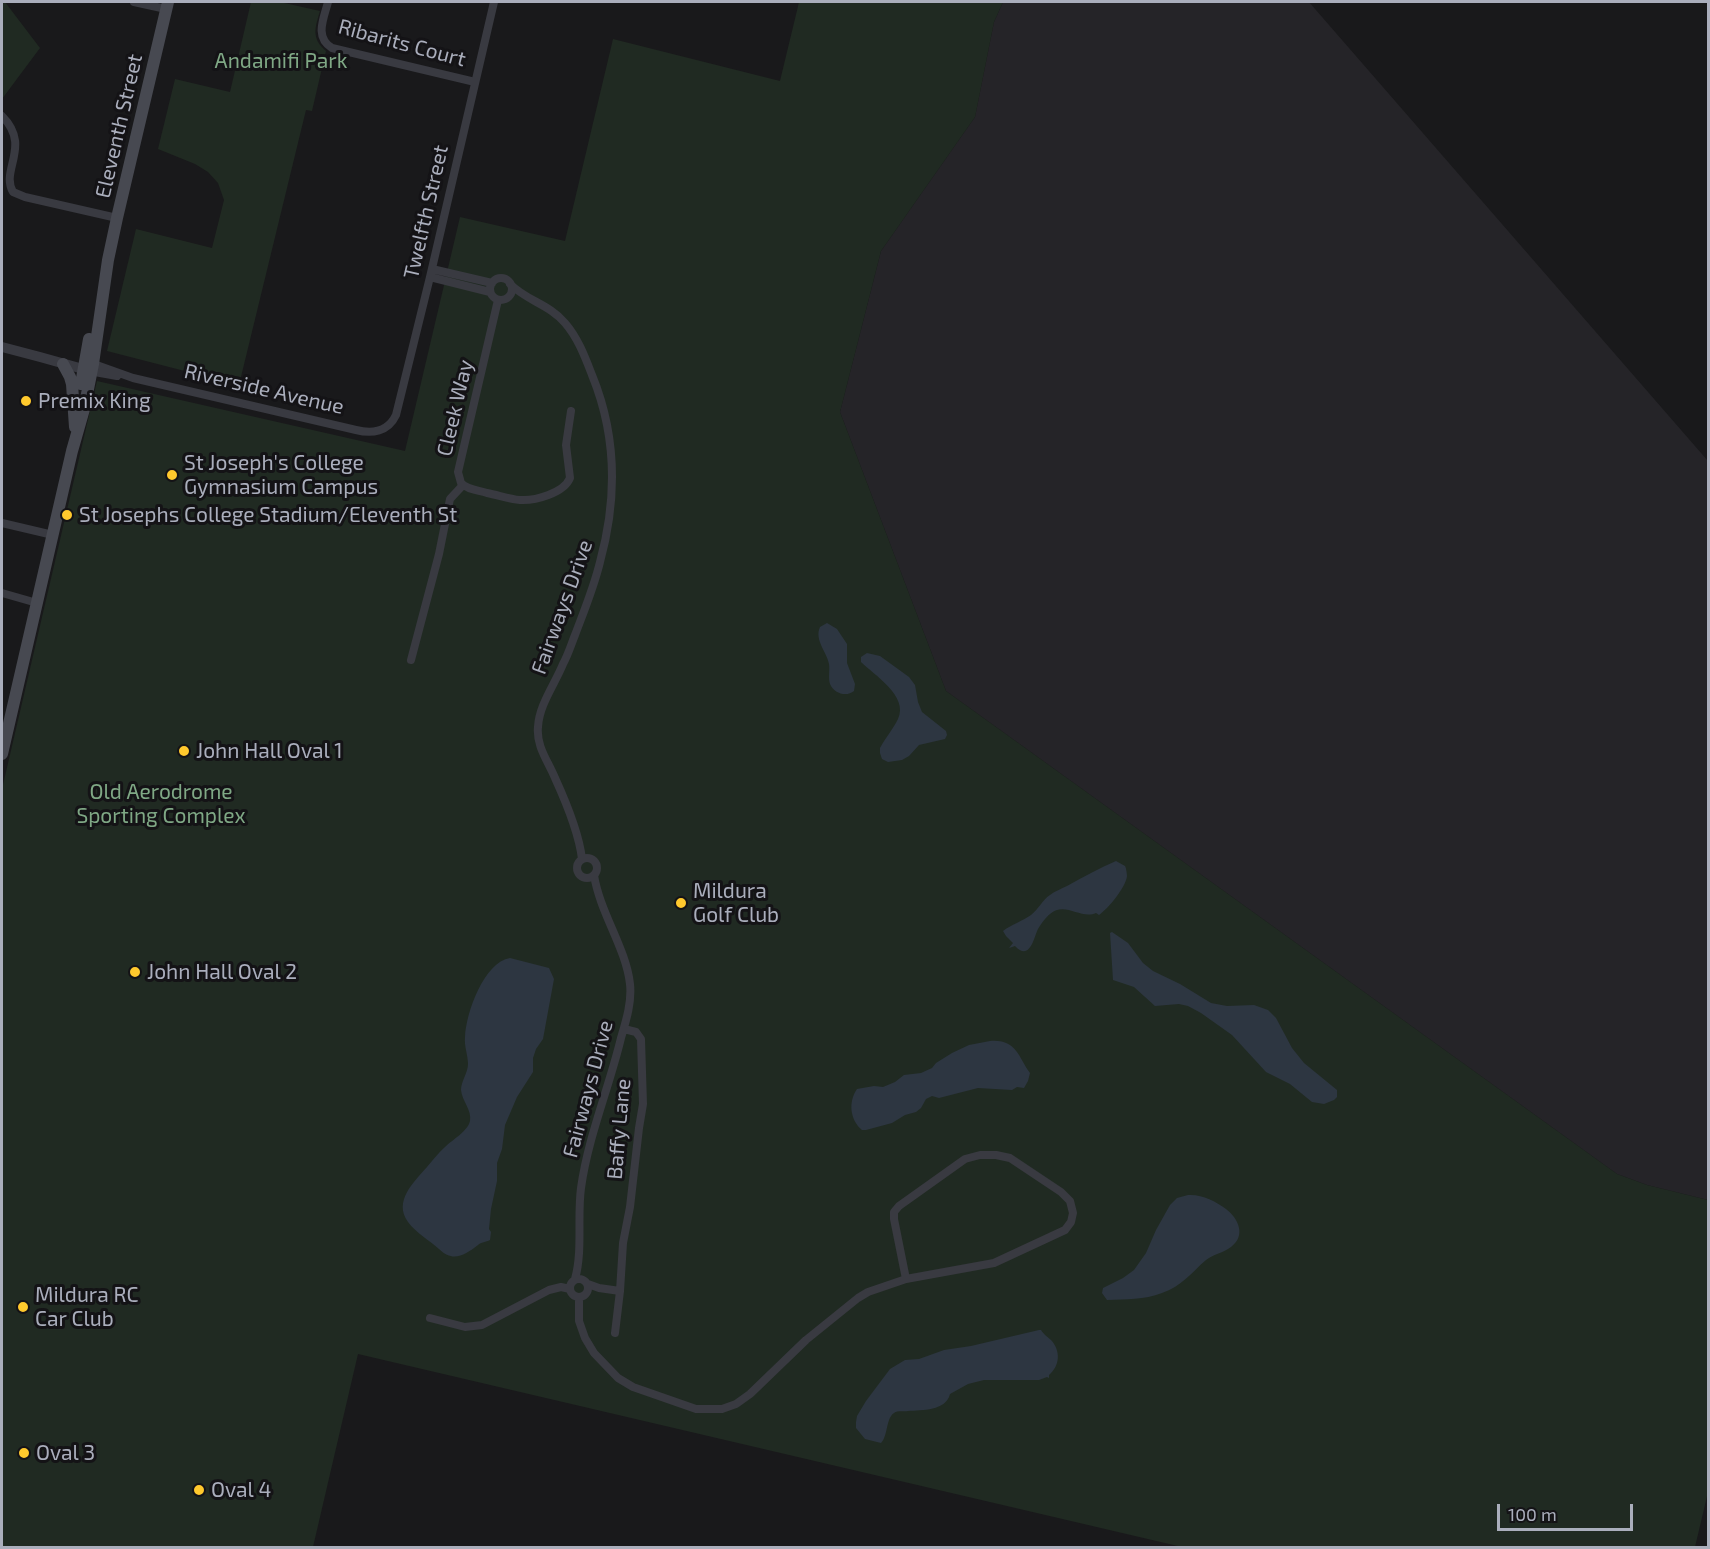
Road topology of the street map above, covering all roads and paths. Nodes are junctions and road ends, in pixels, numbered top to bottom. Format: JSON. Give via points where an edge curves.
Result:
{"nodes":[{"id":1,"x":134,"y":2,"type":"edge"},
{"id":2,"x":328,"y":2,"type":"edge"},
{"id":3,"x":494,"y":2,"type":"edge"},
{"id":4,"x":167,"y":5,"type":"edge"},
{"id":5,"x":475,"y":82,"type":"junction"},
{"id":6,"x":2,"y":116,"type":"edge"},
{"id":7,"x":117,"y":218,"type":"junction"},
{"id":8,"x":431,"y":273,"type":"junction"},
{"id":9,"x":510,"y":284,"type":"junction"},
{"id":10,"x":491,"y":287,"type":"junction"},
{"id":11,"x":522,"y":294,"type":"junction"},
{"id":12,"x":508,"y":297,"type":"junction"},
{"id":13,"x":498,"y":300,"type":"junction"},
{"id":14,"x":2,"y":347,"type":"edge"},
{"id":15,"x":40,"y":357,"type":"junction"},
{"id":16,"x":63,"y":364,"type":"junction"},
{"id":17,"x":88,"y":366,"type":"junction"},
{"id":18,"x":572,"y":411,"type":"dead end"},
{"id":19,"x":387,"y":427,"type":"joint"},
{"id":20,"x":75,"y":429,"type":"junction"},
{"id":21,"x":72,"y":451,"type":"junction"},
{"id":22,"x":463,"y":485,"type":"junction"},
{"id":23,"x":2,"y":523,"type":"edge"},
{"id":24,"x":53,"y":535,"type":"junction"},
{"id":25,"x":2,"y":593,"type":"edge"},
{"id":26,"x":37,"y":603,"type":"junction"},
{"id":27,"x":411,"y":660,"type":"dead end"},
{"id":28,"x":2,"y":754,"type":"edge"},
{"id":29,"x":585,"y":858,"type":"junction"},
{"id":30,"x":591,"y":877,"type":"junction"},
{"id":31,"x":624,"y":1029,"type":"junction"},
{"id":32,"x":906,"y":1279,"type":"junction"},
{"id":33,"x":582,"y":1286,"type":"junction"},
{"id":34,"x":620,"y":1291,"type":"junction"},
{"id":35,"x":430,"y":1318,"type":"dead end"},
{"id":36,"x":615,"y":1332,"type":"dead end"}],
"edges":[{"from":1,"to":4,"type":"street"},
{"from":2,"to":5,"type":"street","name":"Ribarits Court","via":[[321,36],[332,48]]},
{"from":3,"to":5,"type":"street","name":"Twelfth Street"},
{"from":4,"to":7,"type":"main road","name":"Eleventh Street"},
{"from":5,"to":8,"type":"street","name":"Twelfth Street"},
{"from":6,"to":7,"type":"street","via":[[15,139],[9,183],[14,192]]},
{"from":7,"to":17,"type":"main road","name":"Eleventh Street"},
{"from":8,"to":10,"type":"street"},
{"from":8,"to":19,"type":"street","name":"Twelfth Street","via":[[396,415]]},
{"from":9,"to":10,"type":"street","via":[[502,278]]},
{"from":9,"to":11,"type":"street","name":"Fairways Drive"},
{"from":9,"to":12,"type":"street"},
{"from":10,"to":13,"type":"street"},
{"from":11,"to":12,"type":"street"},
{"from":11,"to":29,"type":"street","name":"Fairways Drive","via":[[550,309],[575,337],[601,400],[611,445],[612,500],[600,563],[538,723],[539,742]]},
{"from":12,"to":13,"type":"street"},
{"from":13,"to":22,"type":"street","name":"Cleek Way","via":[[458,472]]},
{"from":14,"to":15,"type":"street","name":"Riverside Avenue"},
{"from":15,"to":16,"type":"street","name":"Riverside Avenue"},
{"from":15,"to":17,"type":"street","name":"Riverside Avenue"},
{"from":16,"to":17,"type":"street","name":"Riverside Avenue"},
{"from":16,"to":20,"type":"main road","via":[[72,384]]},
{"from":17,"to":19,"type":"street","name":"Riverside Avenue","via":[[366,432]]},
{"from":17,"to":20,"type":"main road","name":"Eleventh Street"},
{"from":17,"to":21,"type":"main road","name":"Eleventh Street","via":[[84,409]]},
{"from":18,"to":22,"type":"street","name":"Cleek Way","via":[[566,445],[570,478],[561,490],[520,500]]},
{"from":20,"to":21,"type":"main road","name":"Eleventh Street"},
{"from":21,"to":24,"type":"main road","name":"Eleventh Street"},
{"from":22,"to":27,"type":"street","via":[[450,499]]},
{"from":23,"to":24,"type":"street"},
{"from":24,"to":26,"type":"main road","name":"Eleventh Street"},
{"from":25,"to":26,"type":"street"},
{"from":26,"to":28,"type":"main road","name":"Eleventh Street"},
{"from":29,"to":30,"type":"street","via":[[594,860],[598,866]]},
{"from":29,"to":30,"type":"street","via":[[578,864],[578,871]]},
{"from":30,"to":31,"type":"street","name":"Fairways Drive","via":[[630,983]]},
{"from":31,"to":33,"type":"street","name":"Fairways Drive","via":[[585,1167],[579,1208],[578,1266]]},
{"from":31,"to":34,"type":"street","name":"Baffy Lane","via":[[641,1038],[643,1104]]},
{"from":32,"to":32,"type":"street","via":[[994,1263],[1025,1250],[1065,1230],[1073,1213],[1070,1201],[1010,1158],[980,1155],[965,1159],[894,1212]]},
{"from":32,"to":33,"type":"street","via":[[858,1298],[806,1340],[750,1394],[736,1404],[714,1410],[687,1407],[618,1378],[585,1338],[579,1321]]},
{"from":33,"to":34,"type":"street"},
{"from":33,"to":35,"type":"street","via":[[572,1294],[570,1289],[561,1287],[549,1290],[482,1325],[465,1327]]},
{"from":34,"to":36,"type":"street"}]}
